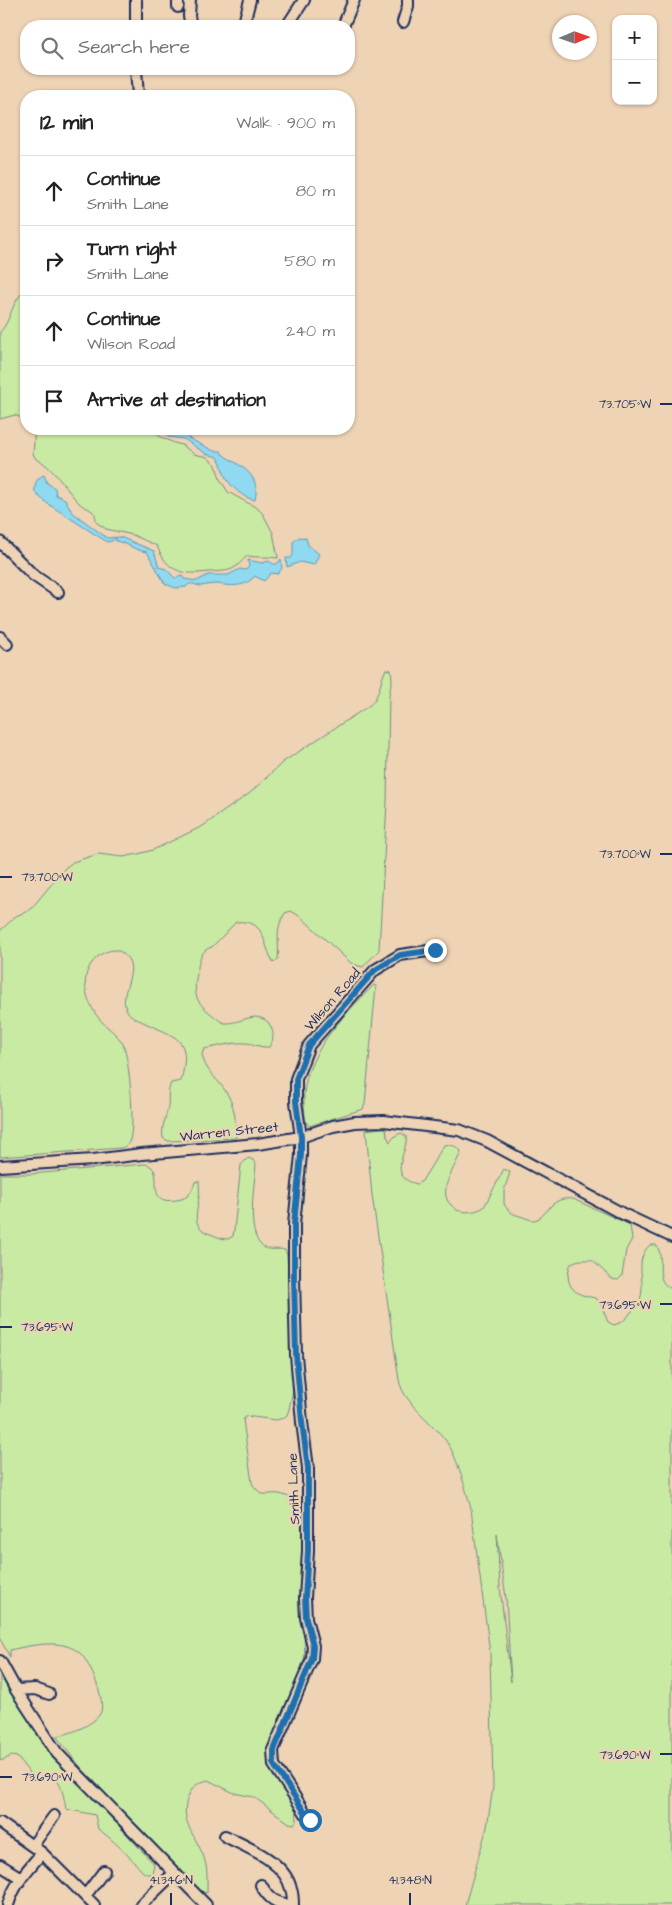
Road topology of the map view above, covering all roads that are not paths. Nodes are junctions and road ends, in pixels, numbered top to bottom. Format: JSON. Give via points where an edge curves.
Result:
{"nodes":[{"id":1,"x":136,"y":0,"type":"edge"},
{"id":2,"x":190,"y":0,"type":"edge"},
{"id":3,"x":250,"y":0,"type":"edge"},
{"id":4,"x":304,"y":0,"type":"edge"},
{"id":5,"x":354,"y":0,"type":"edge"},
{"id":6,"x":408,"y":0,"type":"edge"},
{"id":7,"x":136,"y":20,"type":"edge"},
{"id":8,"x":190,"y":20,"type":"edge"},
{"id":9,"x":245,"y":20,"type":"edge"},
{"id":10,"x":291,"y":20,"type":"edge"},
{"id":11,"x":346,"y":20,"type":"edge"},
{"id":12,"x":403,"y":22,"type":"dead end"},
{"id":13,"x":136,"y":75,"type":"edge"},
{"id":14,"x":138,"y":90,"type":"edge"},
{"id":15,"x":0,"y":542,"type":"edge"},
{"id":16,"x":58,"y":592,"type":"dead end"},
{"id":17,"x":435,"y":950,"type":"dead end"},
{"id":18,"x":301,"y":1137,"type":"junction"},
{"id":19,"x":0,"y":1166,"type":"edge"},
{"id":20,"x":672,"y":1237,"type":"edge"},
{"id":21,"x":0,"y":1661,"type":"edge"},
{"id":22,"x":16,"y":1690,"type":"junction"},
{"id":23,"x":50,"y":1694,"type":"dead end"},
{"id":24,"x":54,"y":1816,"type":"dead end"},
{"id":25,"x":310,"y":1820,"type":"dead end"},
{"id":26,"x":0,"y":1823,"type":"edge"},
{"id":27,"x":225,"y":1836,"type":"dead end"},
{"id":28,"x":32,"y":1845,"type":"junction"},
{"id":29,"x":42,"y":1853,"type":"junction"},
{"id":30,"x":0,"y":1866,"type":"edge"},
{"id":31,"x":104,"y":1871,"type":"dead end"},
{"id":32,"x":174,"y":1873,"type":"junction"},
{"id":33,"x":21,"y":1878,"type":"junction"},
{"id":34,"x":261,"y":1885,"type":"dead end"},
{"id":35,"x":85,"y":1896,"type":"junction"},
{"id":36,"x":8,"y":1905,"type":"edge"},
{"id":37,"x":94,"y":1905,"type":"edge"},
{"id":38,"x":141,"y":1905,"type":"edge"},
{"id":39,"x":206,"y":1905,"type":"edge"},
{"id":40,"x":292,"y":1905,"type":"edge"}],
"edges":[{"from":1,"to":7,"type":"street"},
{"from":2,"to":8,"type":"street"},
{"from":3,"to":9,"type":"street"},
{"from":4,"to":10,"type":"street"},
{"from":5,"to":11,"type":"street"},
{"from":6,"to":12,"type":"street"},
{"from":13,"to":14,"type":"street"},
{"from":15,"to":16,"type":"street","via":[[33,575]]},
{"from":17,"to":18,"type":"street","name":"Wilson Road","via":[[400,955],[375,970],[309,1045],[296,1079]]},
{"from":18,"to":19,"type":"street","name":"Warren Street","via":[[93,1160]]},
{"from":18,"to":20,"type":"street","name":"Warren Street","via":[[333,1126],[384,1120],[459,1130],[487,1141]]},
{"from":18,"to":25,"type":"street","name":"Smith Lane","via":[[294,1224],[294,1279],[296,1355],[308,1468],[306,1618],[313,1646],[312,1659],[274,1750],[274,1765]]},
{"from":21,"to":22,"type":"street"},
{"from":22,"to":23,"type":"street","via":[[35,1689]]},
{"from":22,"to":32,"type":"street","via":[[57,1753]]},
{"from":24,"to":28,"type":"street"},
{"from":26,"to":28,"type":"street"},
{"from":27,"to":40,"type":"street","via":[[280,1869],[291,1888]]},
{"from":28,"to":29,"type":"street"},
{"from":29,"to":33,"type":"street"},
{"from":29,"to":35,"type":"street"},
{"from":30,"to":33,"type":"street"},
{"from":31,"to":35,"type":"street"},
{"from":32,"to":38,"type":"street"},
{"from":32,"to":39,"type":"street"},
{"from":33,"to":36,"type":"street"},
{"from":34,"to":40,"type":"street","via":[[269,1898]]},
{"from":35,"to":37,"type":"street"}]}
